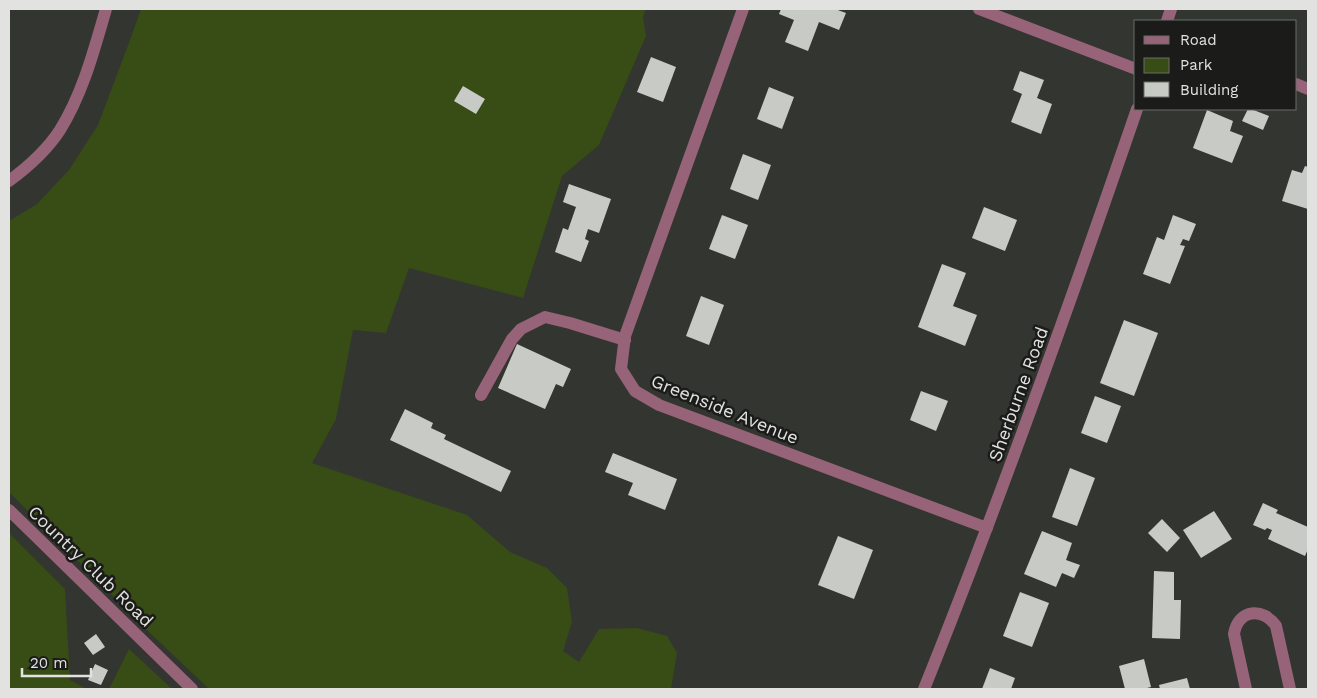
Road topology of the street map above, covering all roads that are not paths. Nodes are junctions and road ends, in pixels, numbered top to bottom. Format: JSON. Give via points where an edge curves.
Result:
{"nodes":[{"id":1,"x":106,"y":9,"type":"edge"},
{"id":2,"x":744,"y":9,"type":"edge"},
{"id":3,"x":979,"y":9,"type":"edge"},
{"id":4,"x":1134,"y":68,"type":"edge"},
{"id":5,"x":1137,"y":110,"type":"edge"},
{"id":6,"x":9,"y":181,"type":"edge"},
{"id":7,"x":625,"y":340,"type":"junction"},
{"id":8,"x":481,"y":395,"type":"dead end"},
{"id":9,"x":9,"y":510,"type":"edge"},
{"id":10,"x":986,"y":528,"type":"junction"},
{"id":11,"x":192,"y":689,"type":"edge"},
{"id":12,"x":924,"y":689,"type":"edge"},
{"id":13,"x":1246,"y":689,"type":"edge"},
{"id":14,"x":1290,"y":689,"type":"edge"}],
"edges":[{"from":1,"to":6,"type":"street","via":[[85,77],[60,130],[26,169]]},
{"from":2,"to":7,"type":"street","name":"Greenside Avenue"},
{"from":3,"to":4,"type":"street"},
{"from":5,"to":10,"type":"street","name":"Sherburne Road","via":[[1032,408]]},
{"from":7,"to":8,"type":"street","via":[[545,317],[520,329]]},
{"from":7,"to":10,"type":"street","name":"Greenside Avenue","via":[[621,369],[635,391],[659,405]]},
{"from":9,"to":11,"type":"street","name":"Country Club Road"},
{"from":10,"to":12,"type":"street","name":"Sherburne Road"},
{"from":13,"to":14,"type":"street","via":[[1234,634],[1239,621],[1251,613],[1266,615],[1276,626]]}]}
